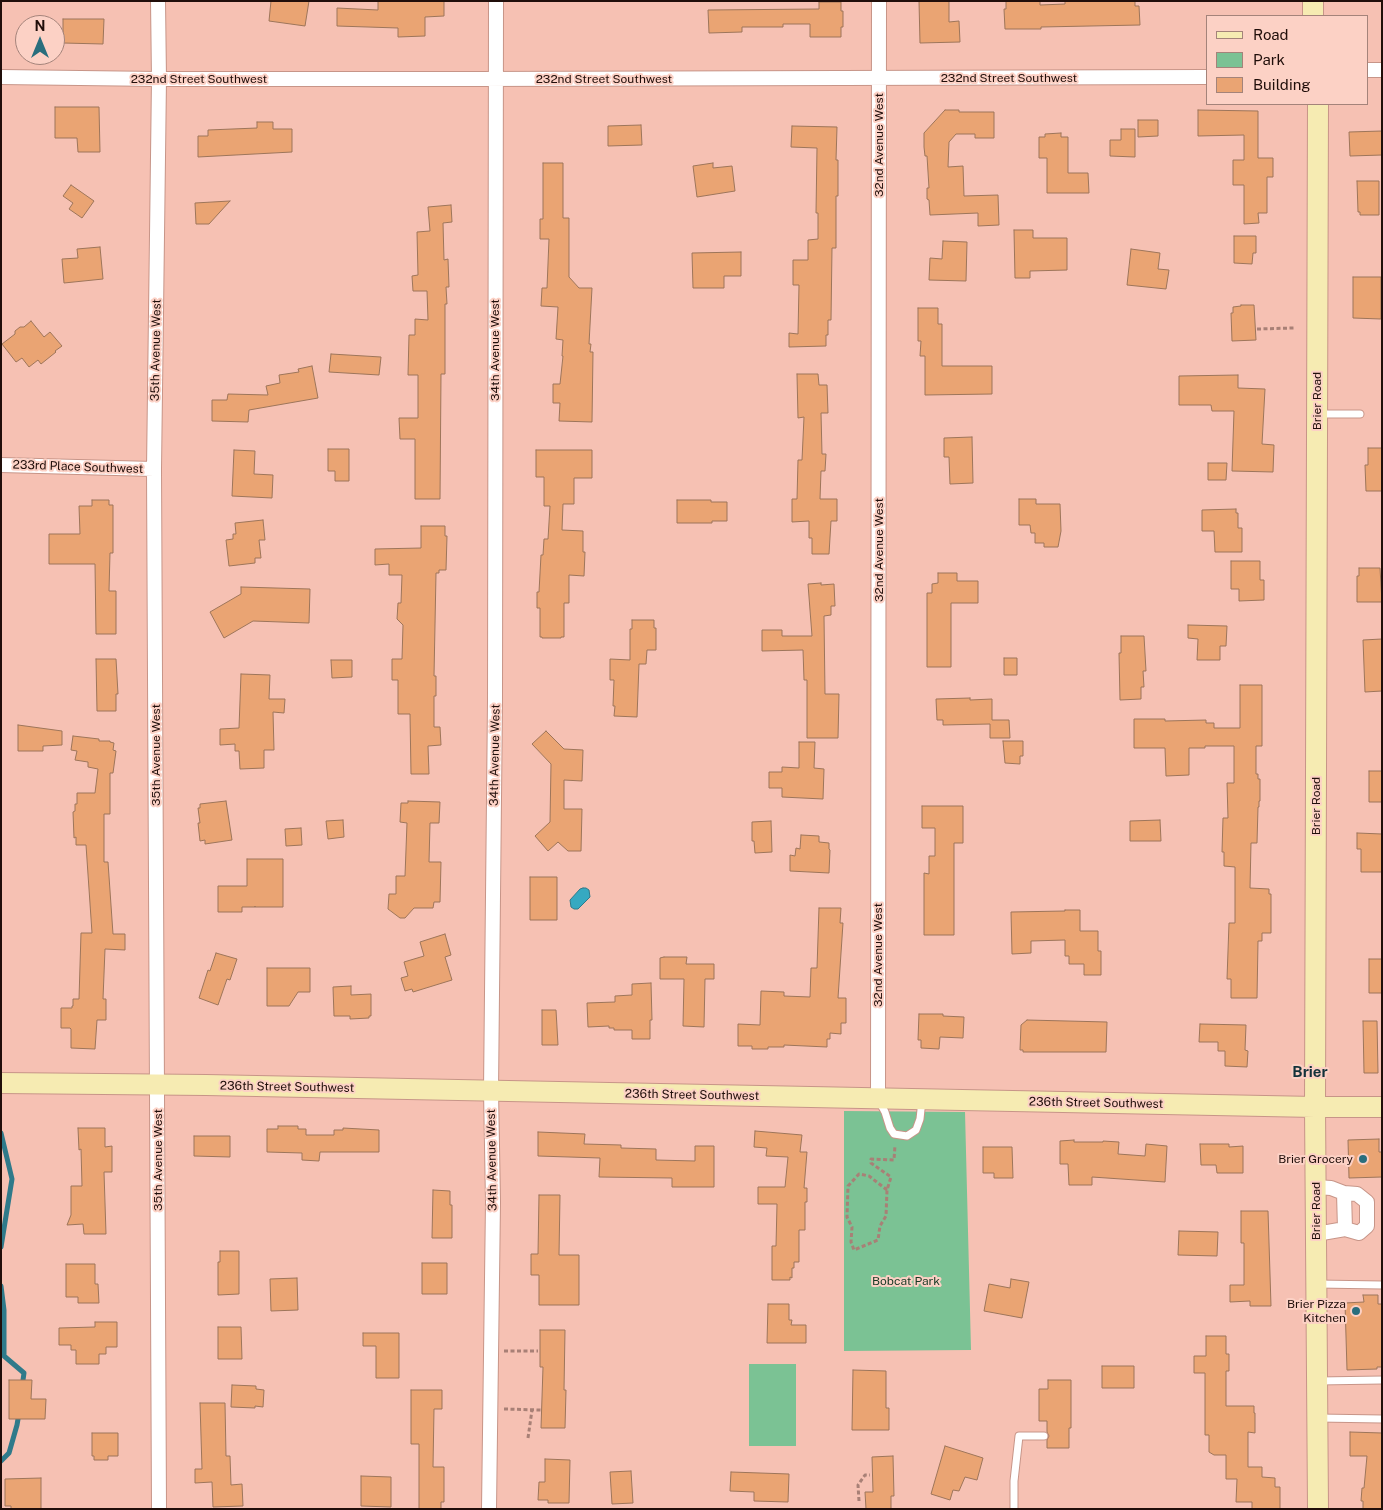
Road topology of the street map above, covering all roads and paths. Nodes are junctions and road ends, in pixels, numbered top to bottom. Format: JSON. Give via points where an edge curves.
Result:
{"nodes":[{"id":1,"x":158,"y":1,"type":"edge"},
{"id":2,"x":496,"y":1,"type":"edge"},
{"id":3,"x":879,"y":1,"type":"edge"},
{"id":4,"x":1313,"y":1,"type":"edge"},
{"id":5,"x":1313,"y":15,"type":"edge"},
{"id":6,"x":1368,"y":70,"type":"edge"},
{"id":7,"x":1382,"y":70,"type":"edge"},
{"id":8,"x":1,"y":77,"type":"edge"},
{"id":9,"x":1206,"y":77,"type":"edge"},
{"id":10,"x":159,"y":79,"type":"junction"},
{"id":11,"x":496,"y":79,"type":"junction"},
{"id":12,"x":879,"y":79,"type":"junction"},
{"id":13,"x":1318,"y":105,"type":"edge"},
{"id":14,"x":1257,"y":328,"type":"dead end"},
{"id":15,"x":1294,"y":328,"type":"dead end"},
{"id":16,"x":1317,"y":414,"type":"junction"},
{"id":17,"x":1360,"y":414,"type":"dead end"},
{"id":18,"x":1,"y":465,"type":"edge"},
{"id":19,"x":154,"y":469,"type":"junction"},
{"id":20,"x":1,"y":1082,"type":"edge"},
{"id":21,"x":158,"y":1084,"type":"junction"},
{"id":22,"x":491,"y":1090,"type":"junction"},
{"id":23,"x":878,"y":1099,"type":"junction"},
{"id":24,"x":922,"y":1100,"type":"junction"},
{"id":25,"x":1315,"y":1107,"type":"junction"},
{"id":26,"x":1382,"y":1107,"type":"edge"},
{"id":27,"x":894,"y":1160,"type":"dead end"},
{"id":28,"x":1316,"y":1186,"type":"junction"},
{"id":29,"x":887,"y":1190,"type":"junction"},
{"id":30,"x":1344,"y":1193,"type":"junction"},
{"id":31,"x":1345,"y":1229,"type":"junction"},
{"id":32,"x":1316,"y":1234,"type":"junction"},
{"id":33,"x":1316,"y":1284,"type":"junction"},
{"id":34,"x":1382,"y":1285,"type":"edge"},
{"id":35,"x":491,"y":1351,"type":"junction"},
{"id":36,"x":538,"y":1351,"type":"dead end"},
{"id":37,"x":1382,"y":1380,"type":"edge"},
{"id":38,"x":1317,"y":1381,"type":"junction"},
{"id":39,"x":490,"y":1409,"type":"junction"},
{"id":40,"x":532,"y":1410,"type":"junction"},
{"id":41,"x":541,"y":1410,"type":"dead end"},
{"id":42,"x":1317,"y":1418,"type":"junction"},
{"id":43,"x":1382,"y":1418,"type":"edge"},
{"id":44,"x":1044,"y":1436,"type":"dead end"},
{"id":45,"x":528,"y":1438,"type":"dead end"},
{"id":46,"x":870,"y":1475,"type":"dead end"},
{"id":47,"x":859,"y":1501,"type":"dead end"},
{"id":48,"x":159,"y":1509,"type":"edge"},
{"id":49,"x":489,"y":1509,"type":"edge"},
{"id":50,"x":1014,"y":1509,"type":"edge"},
{"id":51,"x":1318,"y":1509,"type":"edge"}],
"edges":[{"from":1,"to":10,"type":"street","name":"35th Avenue West"},
{"from":2,"to":11,"type":"street","name":"34th Avenue West"},
{"from":3,"to":12,"type":"street","name":"32nd Avenue West"},
{"from":4,"to":5,"type":"main road"},
{"from":6,"to":7,"type":"street"},
{"from":8,"to":10,"type":"street","name":"232nd Street Southwest"},
{"from":9,"to":12,"type":"street","name":"232nd Street Southwest"},
{"from":10,"to":11,"type":"street","name":"232nd Street Southwest"},
{"from":10,"to":19,"type":"street","name":"35th Avenue West"},
{"from":11,"to":12,"type":"street","name":"232nd Street Southwest"},
{"from":11,"to":22,"type":"street","name":"34th Avenue West"},
{"from":12,"to":23,"type":"street","name":"32nd Avenue West"},
{"from":13,"to":16,"type":"main road","name":"Brier Road"},
{"from":14,"to":15,"type":"path"},
{"from":16,"to":17,"type":"lane"},
{"from":16,"to":25,"type":"main road","name":"Brier Road"},
{"from":18,"to":19,"type":"street","name":"233rd Place Southwest"},
{"from":19,"to":21,"type":"street","name":"35th Avenue West"},
{"from":20,"to":21,"type":"main road","name":"236th Street Southwest"},
{"from":21,"to":22,"type":"main road","name":"236th Street Southwest"},
{"from":21,"to":48,"type":"street","name":"35th Avenue West"},
{"from":22,"to":23,"type":"main road","name":"236th Street Southwest"},
{"from":22,"to":35,"type":"street","name":"34th Avenue West"},
{"from":23,"to":24,"type":"main road","name":"236th Street Southwest"},
{"from":23,"to":24,"type":"lane","via":[[894,1134],[907,1136],[916,1130]]},
{"from":24,"to":25,"type":"main road","name":"236th Street Southwest"},
{"from":25,"to":26,"type":"main road","name":"236th Street Southwest"},
{"from":25,"to":28,"type":"main road","name":"Brier Road"},
{"from":27,"to":29,"type":"path","via":[[871,1158],[871,1163],[891,1177]]},
{"from":28,"to":30,"type":"street"},
{"from":28,"to":32,"type":"main road","name":"Brier Road"},
{"from":29,"to":29,"type":"path","via":[[886,1216],[880,1226],[878,1240],[854,1250],[852,1227],[847,1217],[848,1186],[859,1174],[869,1176]]},
{"from":30,"to":31,"type":"street"},
{"from":30,"to":31,"type":"street","via":[[1357,1194],[1367,1202],[1367,1226],[1359,1233]]},
{"from":31,"to":32,"type":"street"},
{"from":32,"to":33,"type":"main road","name":"Brier Road"},
{"from":33,"to":34,"type":"lane"},
{"from":33,"to":38,"type":"main road","name":"Brier Road"},
{"from":35,"to":36,"type":"path"},
{"from":35,"to":39,"type":"street","name":"34th Avenue West"},
{"from":37,"to":38,"type":"lane"},
{"from":38,"to":42,"type":"main road","name":"Brier Road"},
{"from":39,"to":40,"type":"path"},
{"from":39,"to":49,"type":"street","name":"34th Avenue West"},
{"from":40,"to":41,"type":"path"},
{"from":40,"to":45,"type":"path"},
{"from":42,"to":43,"type":"lane"},
{"from":42,"to":51,"type":"main road","name":"Brier Road"},
{"from":44,"to":50,"type":"lane","via":[[1019,1436]]},
{"from":46,"to":47,"type":"path","via":[[858,1485]]}]}
